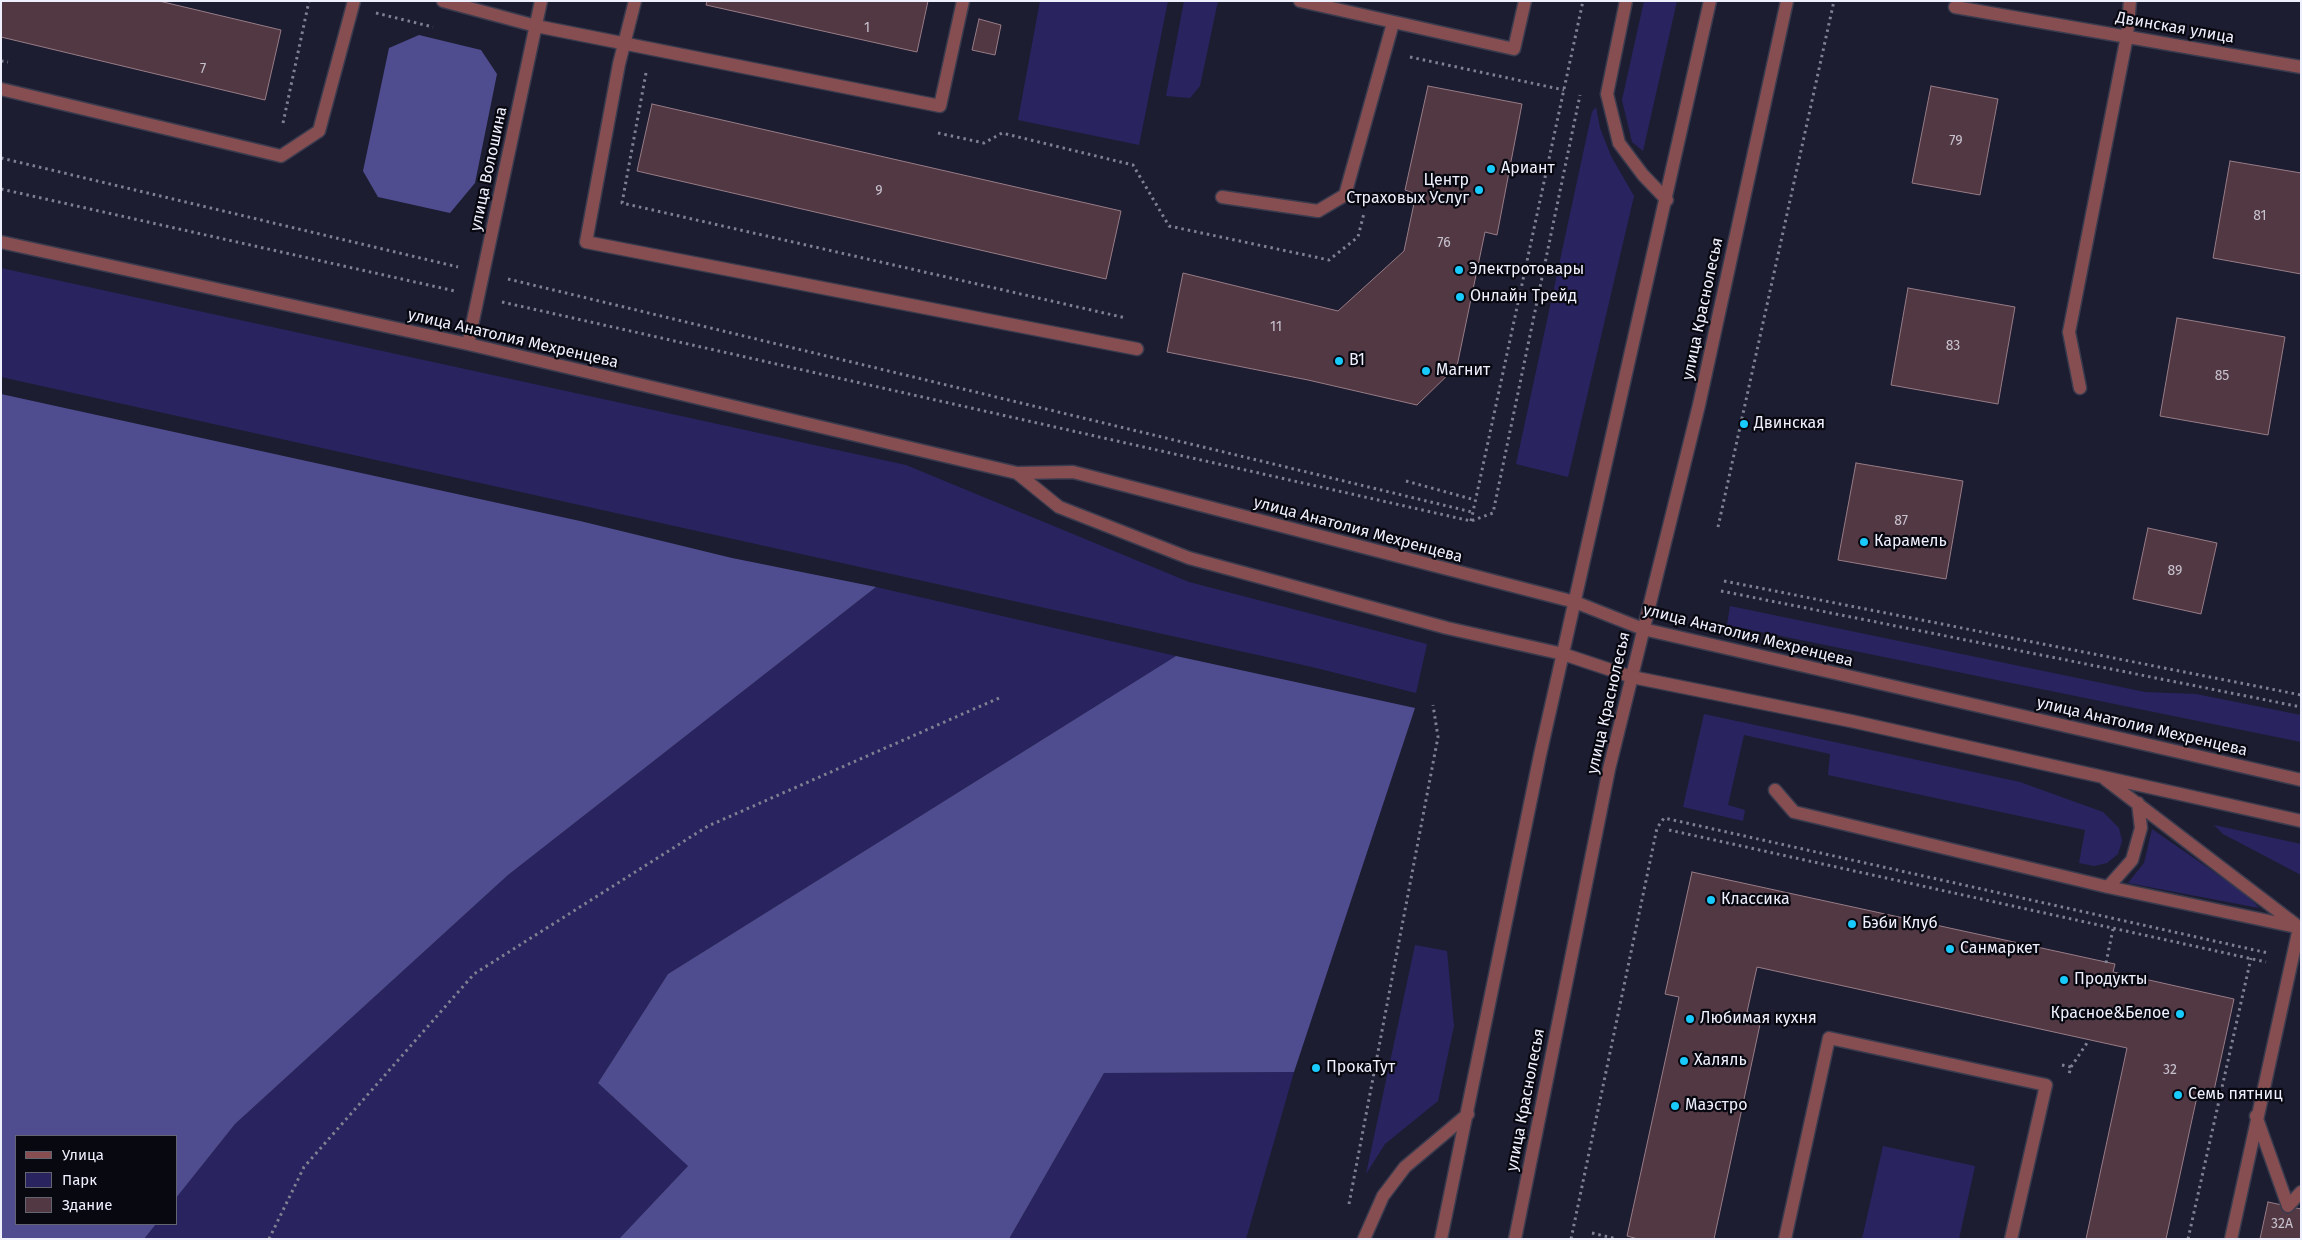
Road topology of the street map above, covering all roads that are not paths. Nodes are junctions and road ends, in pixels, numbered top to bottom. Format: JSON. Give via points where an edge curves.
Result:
{"nodes":[{"id":1,"x":443,"y":1,"type":"edge"},
{"id":2,"x":541,"y":1,"type":"edge"},
{"id":3,"x":635,"y":1,"type":"edge"},
{"id":4,"x":963,"y":1,"type":"edge"},
{"id":5,"x":1300,"y":1,"type":"edge"},
{"id":6,"x":1525,"y":1,"type":"edge"},
{"id":7,"x":1626,"y":1,"type":"edge"},
{"id":8,"x":1710,"y":1,"type":"edge"},
{"id":9,"x":1787,"y":1,"type":"edge"},
{"id":10,"x":2130,"y":1,"type":"edge"},
{"id":11,"x":353,"y":4,"type":"edge"},
{"id":12,"x":1955,"y":7,"type":"dead end"},
{"id":13,"x":1393,"y":23,"type":"junction"},
{"id":14,"x":536,"y":26,"type":"junction"},
{"id":15,"x":2127,"y":36,"type":"junction"},
{"id":16,"x":626,"y":44,"type":"junction"},
{"id":17,"x":2301,"y":67,"type":"edge"},
{"id":18,"x":1,"y":89,"type":"edge"},
{"id":19,"x":1222,"y":197,"type":"dead end"},
{"id":20,"x":1666,"y":200,"type":"junction"},
{"id":21,"x":1,"y":242,"type":"edge"},
{"id":22,"x":468,"y":344,"type":"junction"},
{"id":23,"x":1137,"y":349,"type":"dead end"},
{"id":24,"x":2080,"y":388,"type":"dead end"},
{"id":25,"x":1017,"y":474,"type":"junction"},
{"id":26,"x":1575,"y":602,"type":"junction"},
{"id":27,"x":1643,"y":629,"type":"junction"},
{"id":28,"x":1563,"y":654,"type":"junction"},
{"id":29,"x":1632,"y":677,"type":"junction"},
{"id":30,"x":2101,"y":776,"type":"junction"},
{"id":31,"x":2301,"y":780,"type":"edge"},
{"id":32,"x":1776,"y":790,"type":"dead end"},
{"id":33,"x":2138,"y":803,"type":"junction"},
{"id":34,"x":2301,"y":821,"type":"edge"},
{"id":35,"x":2108,"y":887,"type":"junction"},
{"id":36,"x":2300,"y":928,"type":"edge"},
{"id":37,"x":1468,"y":1114,"type":"junction"},
{"id":38,"x":2256,"y":1116,"type":"junction"},
{"id":39,"x":2301,"y":1192,"type":"edge"},
{"id":40,"x":1364,"y":1239,"type":"edge"},
{"id":41,"x":1441,"y":1239,"type":"edge"},
{"id":42,"x":1515,"y":1239,"type":"edge"},
{"id":43,"x":1785,"y":1239,"type":"edge"},
{"id":44,"x":2011,"y":1239,"type":"edge"},
{"id":45,"x":2231,"y":1239,"type":"edge"}],
"edges":[{"from":1,"to":14,"type":"street"},
{"from":2,"to":14,"type":"street","name":"улица Волошина"},
{"from":3,"to":16,"type":"street"},
{"from":4,"to":16,"type":"street","via":[[940,106]]},
{"from":5,"to":13,"type":"street"},
{"from":6,"to":13,"type":"street","via":[[1514,49]]},
{"from":7,"to":20,"type":"street","via":[[1608,94],[1619,143]]},
{"from":8,"to":20,"type":"street"},
{"from":9,"to":27,"type":"street","name":"улица Краснолесья","via":[[1699,405]]},
{"from":10,"to":15,"type":"street"},
{"from":11,"to":18,"type":"street","via":[[319,131],[281,156]]},
{"from":12,"to":15,"type":"street","name":"Двинская улица"},
{"from":13,"to":19,"type":"street","via":[[1345,195],[1318,211]]},
{"from":14,"to":16,"type":"street"},
{"from":14,"to":22,"type":"street","name":"улица Волошина"},
{"from":15,"to":17,"type":"street","name":"Двинская улица"},
{"from":15,"to":24,"type":"street","via":[[2070,332]]},
{"from":16,"to":23,"type":"street","via":[[619,64],[586,242]]},
{"from":20,"to":26,"type":"street"},
{"from":21,"to":22,"type":"street","name":"улица Анатолия Мехренцева"},
{"from":22,"to":25,"type":"street","name":"улица Анатолия Мехренцева"},
{"from":25,"to":26,"type":"street","name":"улица Анатолия Мехренцева","via":[[1073,472]]},
{"from":25,"to":28,"type":"street","name":"улица Анатолия Мехренцева","via":[[1059,507],[1189,558],[1447,628]]},
{"from":26,"to":27,"type":"street","name":"улица Анатолия Мехренцева"},
{"from":26,"to":28,"type":"street"},
{"from":27,"to":29,"type":"street","name":"улица Краснолесья"},
{"from":27,"to":31,"type":"street","name":"улица Анатолия Мехренцева"},
{"from":28,"to":29,"type":"street","name":"улица Анатолия Мехренцева"},
{"from":28,"to":37,"type":"street"},
{"from":29,"to":30,"type":"street","name":"улица Анатолия Мехренцева"},
{"from":29,"to":42,"type":"street","name":"улица Краснолесья","via":[[1609,769]]},
{"from":30,"to":33,"type":"street","name":"улица Анатолия Мехренцева"},
{"from":30,"to":34,"type":"street","name":"улица Анатолия Мехренцева"},
{"from":32,"to":35,"type":"street","via":[[1794,812]]},
{"from":33,"to":35,"type":"street","via":[[2141,828],[2132,860]]},
{"from":33,"to":36,"type":"street","name":"улица Анатолия Мехренцева"},
{"from":35,"to":36,"type":"street"},
{"from":36,"to":38,"type":"street"},
{"from":37,"to":40,"type":"street","via":[[1405,1167],[1382,1196]]},
{"from":37,"to":41,"type":"street"},
{"from":38,"to":39,"type":"street","via":[[2288,1206]]},
{"from":38,"to":45,"type":"street"},
{"from":43,"to":44,"type":"street","via":[[1829,1038],[2046,1085]]}]}
